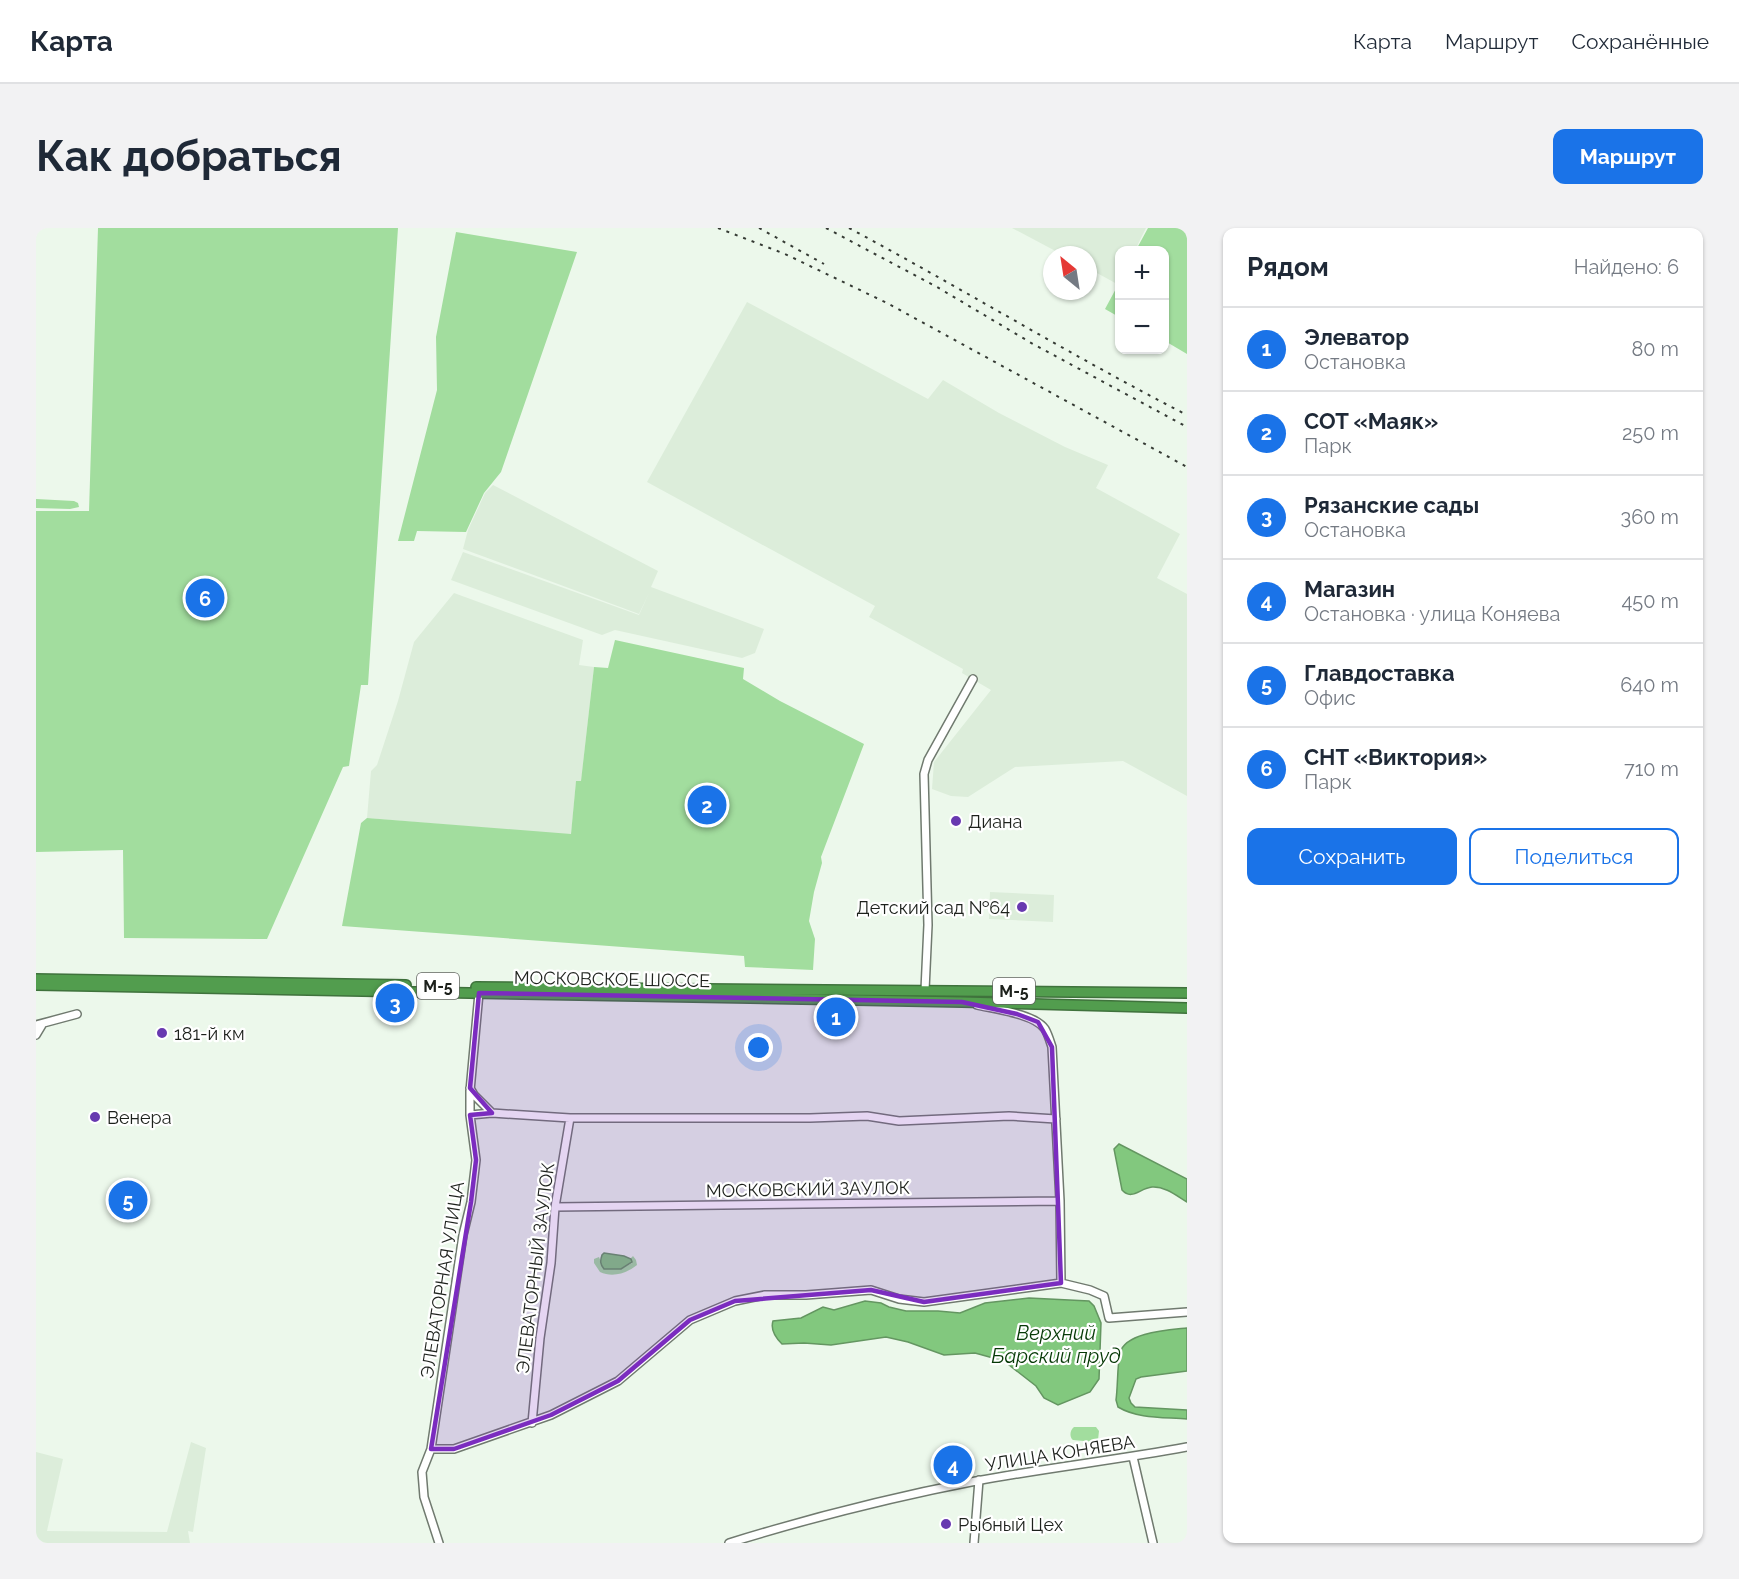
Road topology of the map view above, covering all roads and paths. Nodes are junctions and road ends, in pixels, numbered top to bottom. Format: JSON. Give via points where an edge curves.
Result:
{"nodes":[{"id":1,"x":973,"y":679,"type":"dead end"},
{"id":2,"x":36,"y":979,"type":"edge"},
{"id":3,"x":36,"y":985,"type":"edge"},
{"id":4,"x":925,"y":990,"type":"junction"},
{"id":5,"x":479,"y":993,"type":"junction"},
{"id":6,"x":1187,"y":993,"type":"edge"},
{"id":7,"x":962,"y":1002,"type":"junction"},
{"id":8,"x":1187,"y":1008,"type":"edge"},
{"id":9,"x":77,"y":1014,"type":"dead end"},
{"id":10,"x":39,"y":1025,"type":"edge"},
{"id":11,"x":36,"y":1035,"type":"edge"},
{"id":12,"x":470,"y":1088,"type":"junction"},
{"id":13,"x":492,"y":1113,"type":"junction"},
{"id":14,"x":470,"y":1115,"type":"junction"},
{"id":15,"x":570,"y":1118,"type":"junction"},
{"id":16,"x":1056,"y":1119,"type":"junction"},
{"id":17,"x":1060,"y":1201,"type":"junction"},
{"id":18,"x":555,"y":1207,"type":"junction"},
{"id":19,"x":1062,"y":1283,"type":"junction"},
{"id":20,"x":1187,"y":1312,"type":"edge"},
{"id":21,"x":532,"y":1423,"type":"junction"},
{"id":22,"x":1187,"y":1447,"type":"edge"},
{"id":23,"x":431,"y":1449,"type":"junction"},
{"id":24,"x":1133,"y":1457,"type":"junction"},
{"id":25,"x":979,"y":1480,"type":"junction"},
{"id":26,"x":439,"y":1543,"type":"edge"},
{"id":27,"x":729,"y":1543,"type":"edge"},
{"id":28,"x":974,"y":1543,"type":"edge"},
{"id":29,"x":1153,"y":1543,"type":"edge"}],
"edges":[{"from":1,"to":4,"type":"street","via":[[927,760],[924,774],[928,925]]},
{"from":2,"to":4,"type":"highway","name":"МОСКОВСКОЕ ШОССЕ","number":"М-5"},
{"from":3,"to":5,"type":"highway","name":"МОСКОВСКОЕ ШОССЕ","number":"М-5"},
{"from":4,"to":6,"type":"highway","name":"МОСКОВСКОЕ ШОССЕ","number":"М-5"},
{"from":5,"to":7,"type":"highway","name":"МОСКОВСКОЕ ШОССЕ","number":"М-5"},
{"from":5,"to":12,"type":"street","name":"ЭЛЕВАТОРНАЯ УЛИЦА"},
{"from":7,"to":8,"type":"highway","name":"МОСКОВСКОЕ ШОССЕ","number":"М-5"},
{"from":7,"to":16,"type":"street","via":[[1017,1014],[1045,1029],[1052,1047]]},
{"from":9,"to":10,"type":"street"},
{"from":10,"to":11,"type":"street"},
{"from":12,"to":13,"type":"street"},
{"from":12,"to":14,"type":"street","name":"ЭЛЕВАТОРНАЯ УЛИЦА"},
{"from":13,"to":14,"type":"street"},
{"from":13,"to":15,"type":"street"},
{"from":14,"to":23,"type":"street","name":"ЭЛЕВАТОРНАЯ УЛИЦА","via":[[476,1160]]},
{"from":15,"to":16,"type":"street"},
{"from":15,"to":18,"type":"street","name":"ЭЛЕВАТОРНЫЙ ЗАУЛОК"},
{"from":16,"to":17,"type":"street"},
{"from":17,"to":18,"type":"street","name":"МОСКОВСКИЙ ЗАУЛОК"},
{"from":17,"to":19,"type":"street"},
{"from":18,"to":21,"type":"street","name":"ЭЛЕВАТОРНЫЙ ЗАУЛОК"},
{"from":19,"to":20,"type":"street","via":[[1104,1296],[1109,1318]]},
{"from":19,"to":21,"type":"street","via":[[924,1302],[871,1290],[735,1300],[690,1320],[618,1381]]},
{"from":21,"to":23,"type":"street","via":[[454,1449]]},
{"from":22,"to":24,"type":"street","name":"УЛИЦА КОНЯЕВА"},
{"from":23,"to":26,"type":"street","name":"ЭЛЕВАТОРНАЯ УЛИЦА","via":[[422,1472],[424,1497]]},
{"from":24,"to":25,"type":"street","name":"УЛИЦА КОНЯЕВА"},
{"from":24,"to":29,"type":"street"},
{"from":25,"to":27,"type":"street","name":"УЛИЦА КОНЯЕВА","via":[[887,1499]]},
{"from":25,"to":28,"type":"street"}]}
